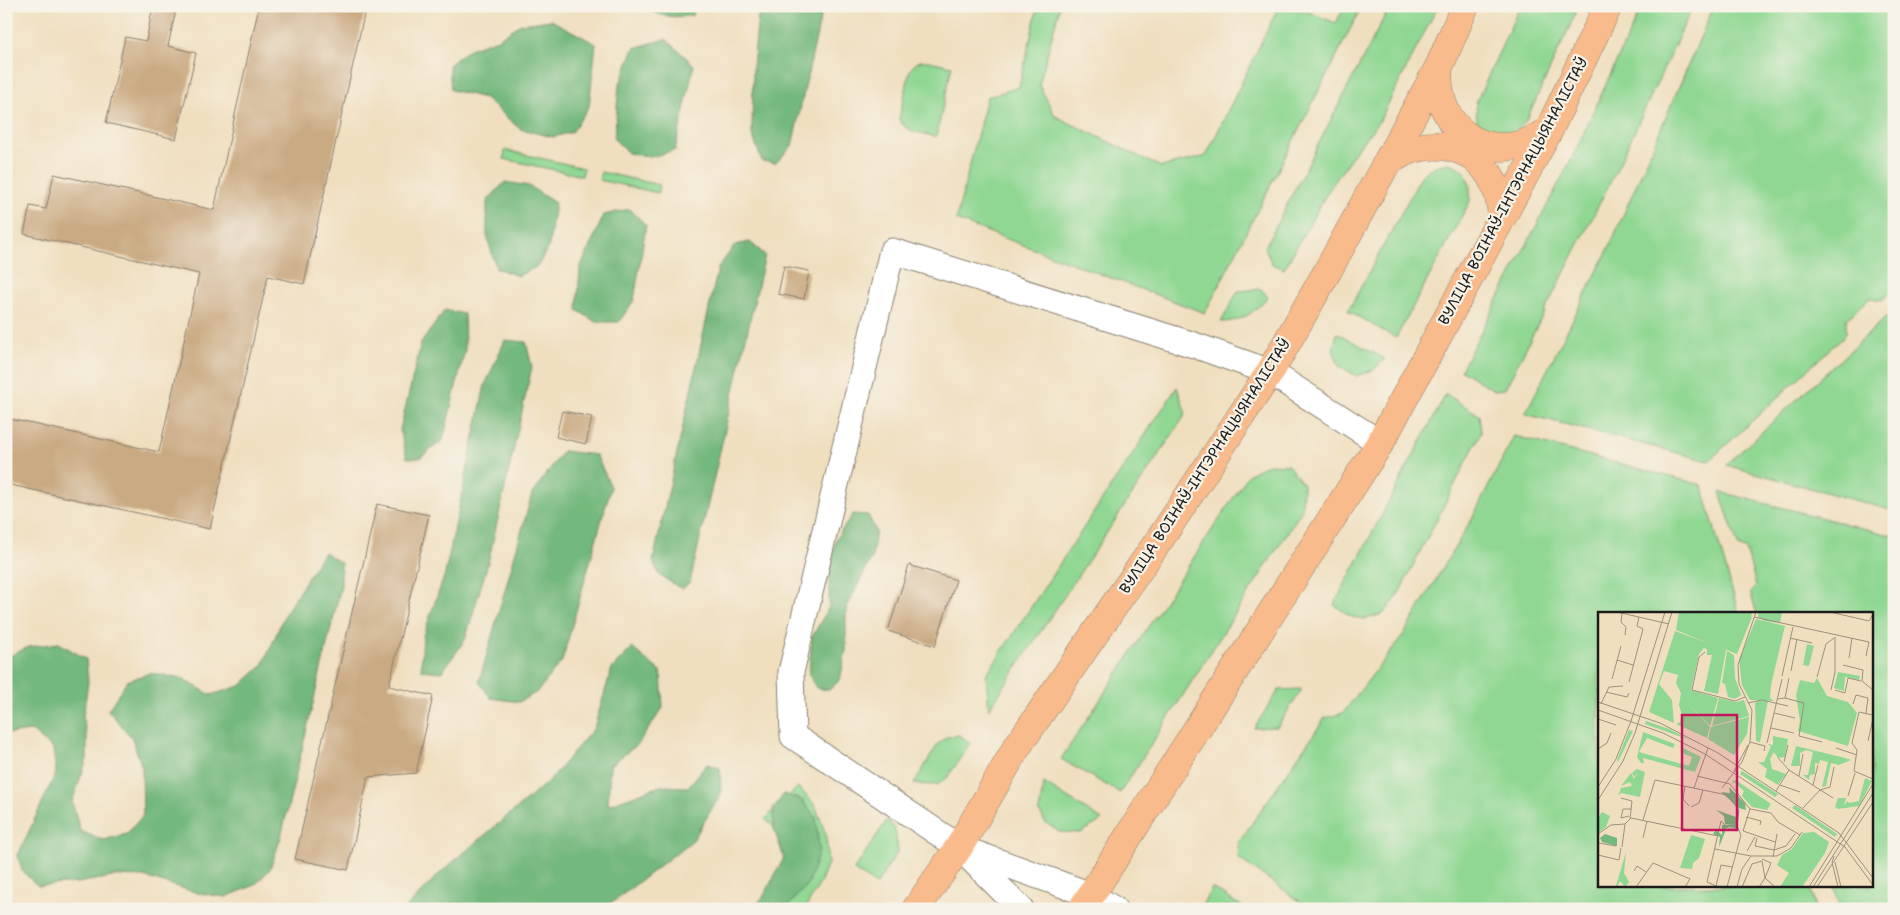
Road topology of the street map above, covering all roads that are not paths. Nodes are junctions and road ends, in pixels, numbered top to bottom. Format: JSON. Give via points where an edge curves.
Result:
{"nodes":[{"id":1,"x":1465,"y":6,"type":"edge"},
{"id":2,"x":1608,"y":6,"type":"edge"},
{"id":3,"x":1439,"y":67,"type":"junction"},
{"id":4,"x":1549,"y":130,"type":"junction"},
{"id":5,"x":1387,"y":163,"type":"junction"},
{"id":6,"x":1502,"y":217,"type":"junction"},
{"id":7,"x":1270,"y":372,"type":"junction"},
{"id":8,"x":1380,"y":443,"type":"junction"},
{"id":9,"x":959,"y":847,"type":"junction"},
{"id":10,"x":1087,"y":902,"type":"edge"},
{"id":11,"x":916,"y":909,"type":"edge"},
{"id":12,"x":1021,"y":909,"type":"edge"},
{"id":13,"x":1114,"y":909,"type":"edge"}],
"edges":[{"from":1,"to":3,"type":"main road","name":"ВУЛІЦА ВОІНАЎ-ІНТЭРНАЦЫЯНАЛІСТАЎ"},
{"from":2,"to":4,"type":"main road","name":"ВУЛІЦА ВОІНАЎ-ІНТЭРНАЦЫЯНАЛІСТАЎ"},
{"from":3,"to":4,"type":"main road","via":[[1437,83],[1445,112],[1466,135],[1494,147],[1509,147],[1523,145]]},
{"from":3,"to":5,"type":"main road","name":"ВУЛІЦА ВОІНАЎ-ІНТЭРНАЦЫЯНАЛІСТАЎ"},
{"from":4,"to":6,"type":"main road","name":"ВУЛІЦА ВОІНАЎ-ІНТЭРНАЦЫЯНАЛІСТАЎ"},
{"from":5,"to":6,"type":"main road","via":[[1399,154],[1420,147],[1457,149],[1471,156],[1494,182]]},
{"from":5,"to":7,"type":"main road","name":"ВУЛІЦА ВОІНАЎ-ІНТЭРНАЦЫЯНАЛІСТАЎ"},
{"from":6,"to":8,"type":"main road","name":"ВУЛІЦА ВОІНАЎ-ІНТЭРНАЦЫЯНАЛІСТАЎ"},
{"from":7,"to":8,"type":"street"},
{"from":7,"to":9,"type":"main road","name":"ВУЛІЦА ВОІНАЎ-ІНТЭРНАЦЫЯНАЛІСТАЎ","via":[[1017,747]]},
{"from":7,"to":9,"type":"street","via":[[892,251],[791,672],[793,736]]},
{"from":8,"to":10,"type":"main road","name":"ВУЛІЦА ВОІНАЎ-ІНТЭРНАЦЫЯНАЛІСТАЎ"},
{"from":9,"to":10,"type":"street"},
{"from":9,"to":11,"type":"main road","name":"ВУЛІЦА ВОІНАЎ-ІНТЭРНАЦЫЯНАЛІСТАЎ"},
{"from":9,"to":12,"type":"street"},
{"from":10,"to":13,"type":"street"}]}
